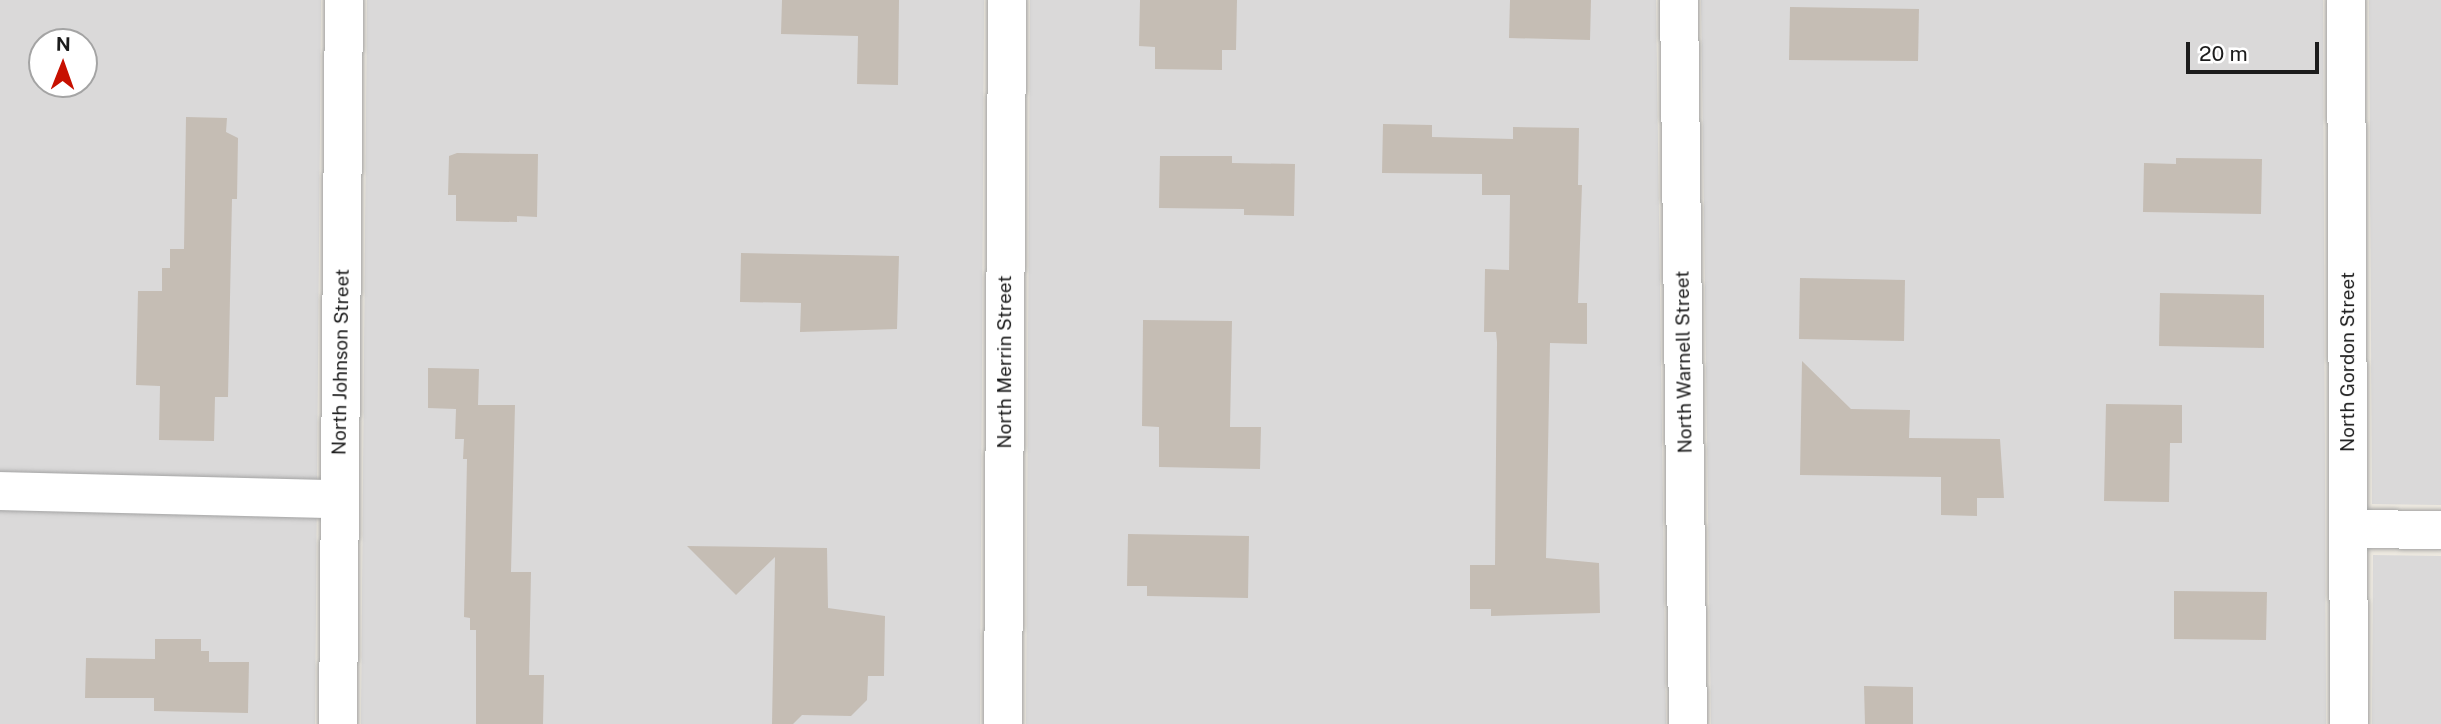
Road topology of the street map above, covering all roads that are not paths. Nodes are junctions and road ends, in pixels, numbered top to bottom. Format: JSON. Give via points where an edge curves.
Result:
{"nodes":[{"id":1,"x":344,"y":0,"type":"edge"},
{"id":2,"x":1007,"y":0,"type":"edge"},
{"id":3,"x":1679,"y":0,"type":"edge"},
{"id":4,"x":2346,"y":0,"type":"edge"},
{"id":5,"x":0,"y":491,"type":"edge"},
{"id":6,"x":339,"y":499,"type":"junction"},
{"id":7,"x":2350,"y":529,"type":"junction"},
{"id":8,"x":2441,"y":530,"type":"edge"},
{"id":9,"x":338,"y":724,"type":"edge"},
{"id":10,"x":1003,"y":724,"type":"edge"},
{"id":11,"x":1688,"y":724,"type":"edge"},
{"id":12,"x":2349,"y":724,"type":"edge"}],
"edges":[{"from":1,"to":6,"type":"street","name":"North Johnson Street"},
{"from":2,"to":10,"type":"street","name":"North Merrin Street"},
{"from":3,"to":11,"type":"street","name":"North Warnell Street"},
{"from":4,"to":7,"type":"street","name":"North Gordon Street"},
{"from":5,"to":6,"type":"street"},
{"from":6,"to":9,"type":"street","name":"North Johnson Street"},
{"from":7,"to":8,"type":"street"},
{"from":7,"to":12,"type":"street","name":"North Gordon Street"}]}
